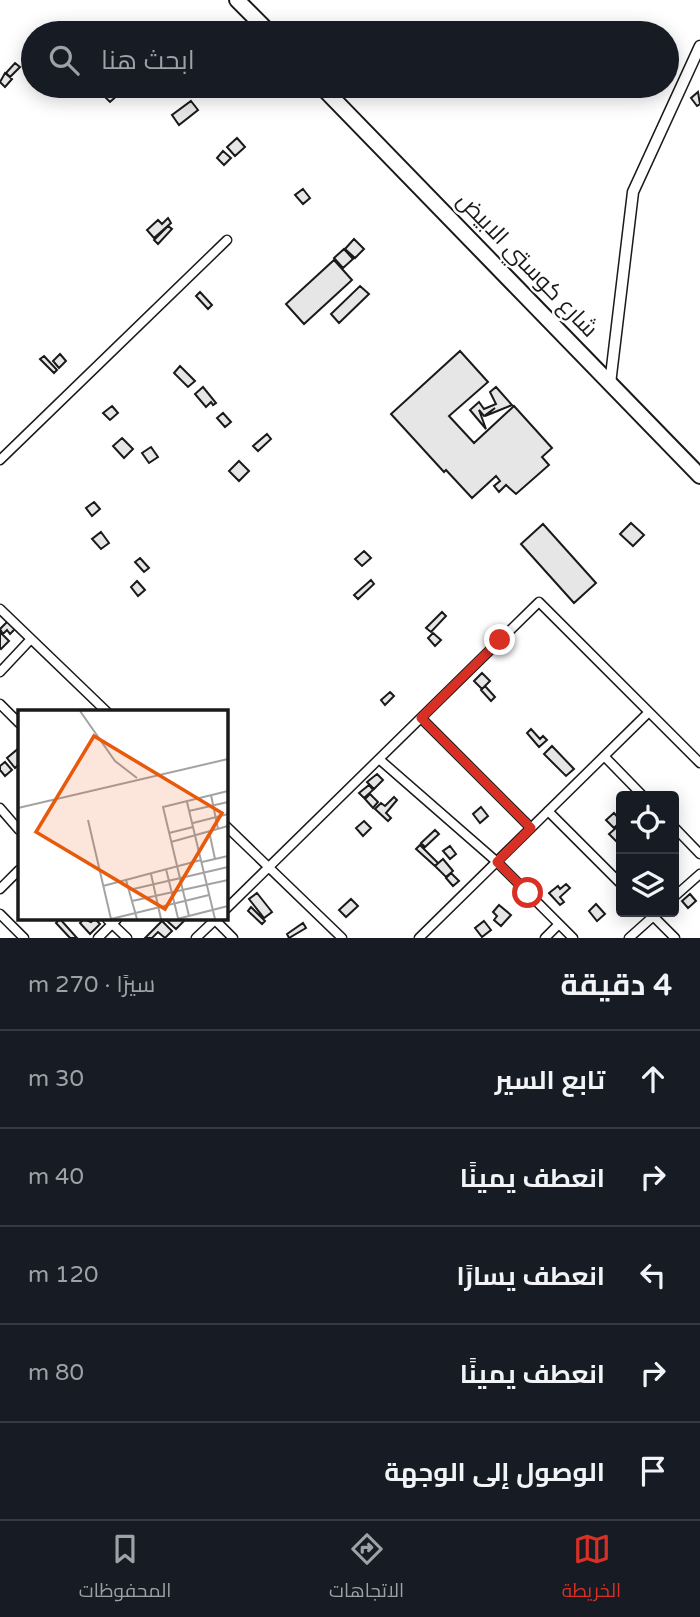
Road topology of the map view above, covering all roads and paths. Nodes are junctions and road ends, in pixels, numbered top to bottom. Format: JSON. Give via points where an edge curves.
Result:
{"nodes":[{"id":1,"x":237,"y":0,"type":"edge"},
{"id":2,"x":258,"y":21,"type":"edge"},
{"id":3,"x":700,"y":46,"type":"edge"},
{"id":4,"x":679,"y":92,"type":"edge"},
{"id":5,"x":333,"y":98,"type":"edge"},
{"id":6,"x":676,"y":98,"type":"edge"},
{"id":7,"x":227,"y":240,"type":"dead end"},
{"id":8,"x":610,"y":384,"type":"junction"},
{"id":9,"x":0,"y":460,"type":"edge"},
{"id":10,"x":700,"y":476,"type":"edge"},
{"id":11,"x":0,"y":609,"type":"edge"},
{"id":12,"x":31,"y":639,"type":"junction"},
{"id":13,"x":0,"y":672,"type":"edge"},
{"id":14,"x":0,"y":704,"type":"edge"},
{"id":15,"x":105,"y":710,"type":"edge"},
{"id":16,"x":649,"y":712,"type":"junction"},
{"id":17,"x":421,"y":718,"type":"junction"},
{"id":18,"x":18,"y":722,"type":"edge"},
{"id":19,"x":604,"y":756,"type":"junction"},
{"id":20,"x":379,"y":759,"type":"junction"},
{"id":21,"x":700,"y":763,"type":"edge"},
{"id":22,"x":638,"y":791,"type":"edge"},
{"id":23,"x":0,"y":808,"type":"edge"},
{"id":24,"x":548,"y":811,"type":"junction"},
{"id":25,"x":228,"y":828,"type":"edge"},
{"id":26,"x":531,"y":828,"type":"junction"},
{"id":27,"x":18,"y":829,"type":"edge"},
{"id":28,"x":679,"y":832,"type":"edge"},
{"id":29,"x":700,"y":854,"type":"edge"},
{"id":30,"x":497,"y":862,"type":"junction"},
{"id":31,"x":268,"y":867,"type":"junction"},
{"id":32,"x":18,"y":871,"type":"edge"},
{"id":33,"x":700,"y":874,"type":"edge"},
{"id":34,"x":616,"y":879,"type":"edge"},
{"id":35,"x":0,"y":889,"type":"edge"},
{"id":36,"x":679,"y":893,"type":"edge"},
{"id":37,"x":228,"y":907,"type":"edge"},
{"id":38,"x":0,"y":914,"type":"edge"},
{"id":39,"x":649,"y":917,"type":"edge"},
{"id":40,"x":657,"y":917,"type":"edge"},
{"id":41,"x":214,"y":920,"type":"edge"},
{"id":42,"x":216,"y":920,"type":"edge"},
{"id":43,"x":112,"y":921,"type":"edge"},
{"id":44,"x":559,"y":924,"type":"junction"},
{"id":45,"x":24,"y":938,"type":"edge"},
{"id":46,"x":98,"y":938,"type":"edge"},
{"id":47,"x":127,"y":938,"type":"edge"},
{"id":48,"x":197,"y":938,"type":"edge"},
{"id":49,"x":233,"y":938,"type":"edge"},
{"id":50,"x":342,"y":938,"type":"edge"},
{"id":51,"x":419,"y":938,"type":"edge"},
{"id":52,"x":544,"y":938,"type":"edge"},
{"id":53,"x":573,"y":938,"type":"edge"},
{"id":54,"x":629,"y":938,"type":"edge"},
{"id":55,"x":675,"y":938,"type":"edge"}],
"edges":[{"from":1,"to":2,"type":"highway"},
{"from":3,"to":4,"type":"street"},
{"from":5,"to":8,"type":"highway","name":"شارع كوستي الابيض"},
{"from":6,"to":8,"type":"street","via":[[633,192]]},
{"from":7,"to":9,"type":"street"},
{"from":8,"to":10,"type":"highway","name":"شارع كوستي الابيض"},
{"from":11,"to":12,"type":"street"},
{"from":12,"to":13,"type":"street"},
{"from":12,"to":15,"type":"street"},
{"from":14,"to":18,"type":"street"},
{"from":16,"to":17,"type":"street","via":[[539,602]]},
{"from":16,"to":19,"type":"street"},
{"from":16,"to":21,"type":"street"},
{"from":17,"to":20,"type":"street"},
{"from":17,"to":26,"type":"street"},
{"from":19,"to":22,"type":"street"},
{"from":19,"to":24,"type":"street"},
{"from":20,"to":30,"type":"street"},
{"from":20,"to":31,"type":"street"},
{"from":23,"to":27,"type":"street"},
{"from":24,"to":26,"type":"street"},
{"from":24,"to":34,"type":"street"},
{"from":25,"to":31,"type":"street"},
{"from":26,"to":30,"type":"street"},
{"from":28,"to":29,"type":"street"},
{"from":30,"to":44,"type":"street"},
{"from":30,"to":51,"type":"street"},
{"from":31,"to":37,"type":"street"},
{"from":31,"to":50,"type":"street"},
{"from":32,"to":35,"type":"street"},
{"from":33,"to":36,"type":"street"},
{"from":38,"to":45,"type":"street"},
{"from":39,"to":54,"type":"street"},
{"from":40,"to":55,"type":"street"},
{"from":41,"to":48,"type":"street"},
{"from":42,"to":49,"type":"street"},
{"from":43,"to":46,"type":"street"},
{"from":43,"to":47,"type":"street"},
{"from":44,"to":52,"type":"street"},
{"from":44,"to":53,"type":"street"}]}
